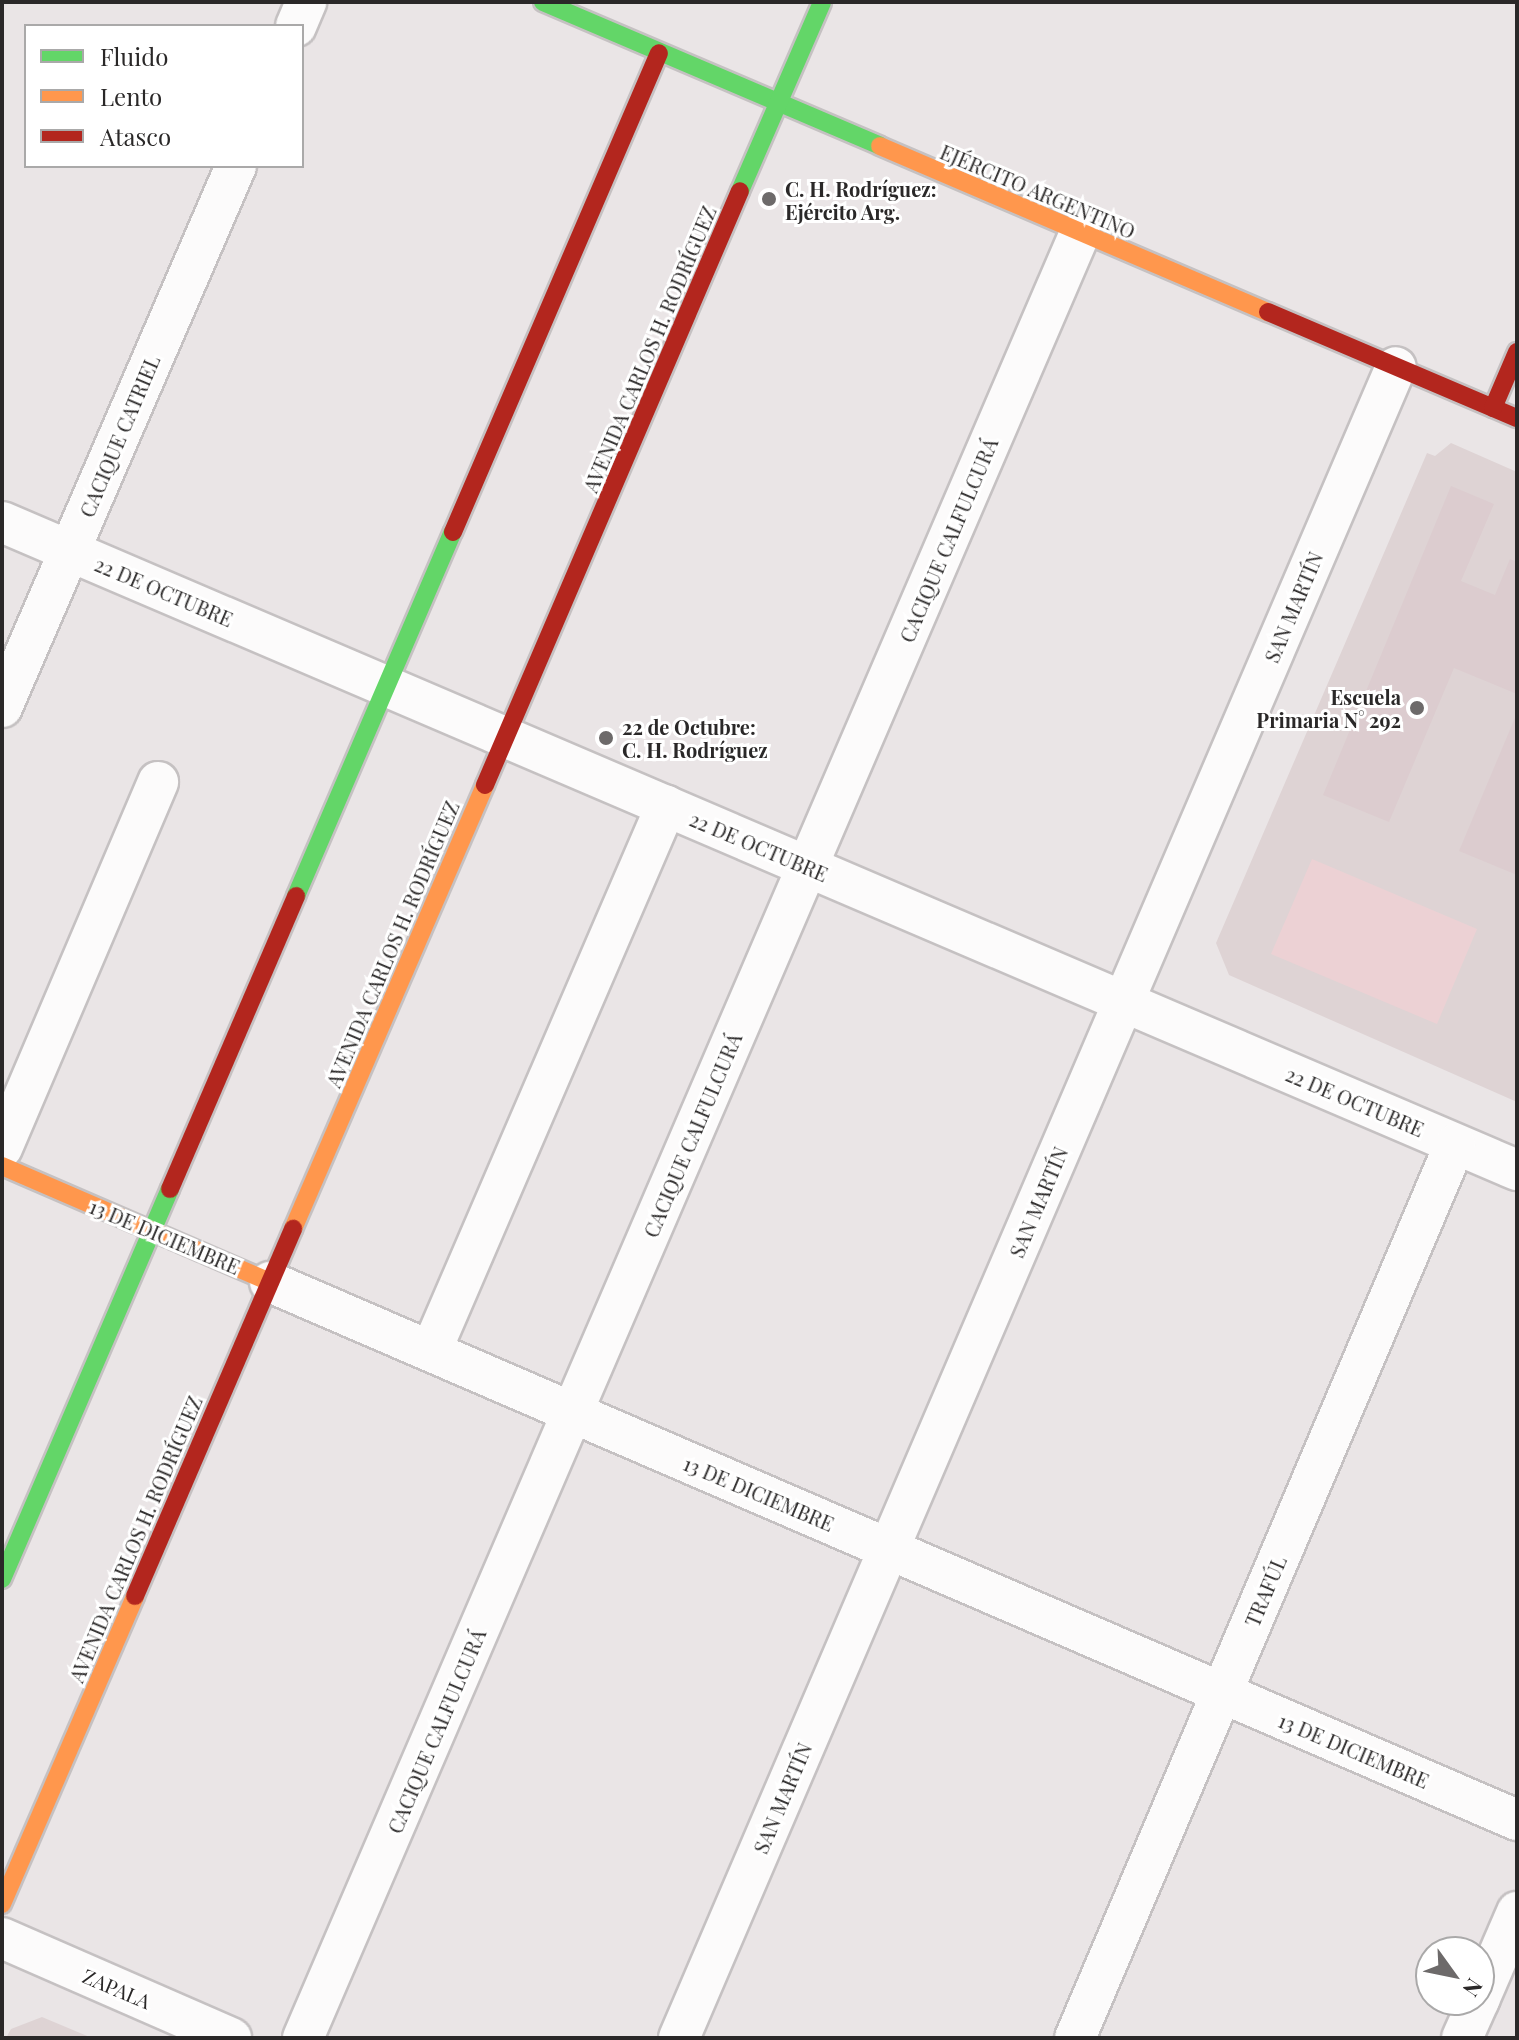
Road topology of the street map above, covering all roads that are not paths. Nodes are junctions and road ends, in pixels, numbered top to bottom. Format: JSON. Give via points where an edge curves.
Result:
{"nodes":[{"id":1,"x":306,"y":2,"type":"edge"},
{"id":2,"x":543,"y":2,"type":"edge"},
{"id":3,"x":822,"y":2,"type":"edge"},
{"id":4,"x":297,"y":24,"type":"edge"},
{"id":5,"x":659,"y":53,"type":"junction"},
{"id":6,"x":778,"y":104,"type":"junction"},
{"id":7,"x":235,"y":168,"type":"edge"},
{"id":8,"x":1080,"y":233,"type":"junction"},
{"id":9,"x":1517,"y":352,"type":"edge"},
{"id":10,"x":1396,"y":367,"type":"junction"},
{"id":11,"x":1493,"y":408,"type":"junction"},
{"id":12,"x":1517,"y":418,"type":"edge"},
{"id":13,"x":2,"y":522,"type":"edge"},
{"id":14,"x":69,"y":551,"type":"junction"},
{"id":15,"x":387,"y":687,"type":"junction"},
{"id":16,"x":2,"y":707,"type":"edge"},
{"id":17,"x":505,"y":738,"type":"junction"},
{"id":18,"x":158,"y":782,"type":"dead end"},
{"id":19,"x":666,"y":806,"type":"junction"},
{"id":20,"x":807,"y":867,"type":"junction"},
{"id":21,"x":1124,"y":1002,"type":"junction"},
{"id":22,"x":1455,"y":1144,"type":"junction"},
{"id":23,"x":2,"y":1148,"type":"edge"},
{"id":24,"x":2,"y":1166,"type":"edge"},
{"id":25,"x":1517,"y":1170,"type":"edge"},
{"id":26,"x":152,"y":1230,"type":"junction"},
{"id":27,"x":270,"y":1282,"type":"junction"},
{"id":28,"x":431,"y":1351,"type":"junction"},
{"id":29,"x":572,"y":1412,"type":"junction"},
{"id":30,"x":889,"y":1549,"type":"junction"},
{"id":31,"x":2,"y":1579,"type":"edge"},
{"id":32,"x":1222,"y":1693,"type":"junction"},
{"id":33,"x":1517,"y":1820,"type":"edge"},
{"id":34,"x":2,"y":1904,"type":"edge"},
{"id":35,"x":1517,"y":1912,"type":"edge"},
{"id":36,"x":2,"y":1938,"type":"edge"},
{"id":37,"x":1495,"y":1963,"type":"edge"},
{"id":38,"x":1472,"y":2016,"type":"edge"},
{"id":39,"x":231,"y":2038,"type":"edge"},
{"id":40,"x":303,"y":2038,"type":"edge"},
{"id":41,"x":679,"y":2038,"type":"edge"},
{"id":42,"x":1075,"y":2038,"type":"edge"},
{"id":43,"x":1462,"y":2038,"type":"edge"}],
"edges":[{"from":1,"to":4,"type":"street"},
{"from":2,"to":5,"type":"main road","name":"EJÉRCITO ARGENTINO"},
{"from":3,"to":6,"type":"main road","name":"AVENIDA CARLOS H. RODRÍGUEZ"},
{"from":5,"to":6,"type":"main road","name":"EJÉRCITO ARGENTINO"},
{"from":5,"to":15,"type":"main road"},
{"from":6,"to":8,"type":"main road","name":"EJÉRCITO ARGENTINO"},
{"from":6,"to":17,"type":"main road","name":"AVENIDA CARLOS H. RODRÍGUEZ"},
{"from":7,"to":14,"type":"street","name":"CACIQUE CATRIEL"},
{"from":8,"to":10,"type":"main road","name":"EJÉRCITO ARGENTINO"},
{"from":8,"to":20,"type":"street","name":"CACIQUE CALFULCURÁ"},
{"from":9,"to":11,"type":"main road"},
{"from":10,"to":11,"type":"main road","name":"EJÉRCITO ARGENTINO"},
{"from":10,"to":21,"type":"street","name":"SAN MARTÍN"},
{"from":11,"to":12,"type":"main road","name":"EJÉRCITO ARGENTINO"},
{"from":13,"to":14,"type":"street","name":"22 DE OCTUBRE"},
{"from":14,"to":15,"type":"street","name":"22 DE OCTUBRE"},
{"from":14,"to":16,"type":"street","name":"CACIQUE CATRIEL"},
{"from":15,"to":17,"type":"street","name":"22 DE OCTUBRE"},
{"from":15,"to":26,"type":"main road"},
{"from":17,"to":19,"type":"street","name":"22 DE OCTUBRE"},
{"from":17,"to":27,"type":"main road","name":"AVENIDA CARLOS H. RODRÍGUEZ"},
{"from":18,"to":23,"type":"street"},
{"from":19,"to":20,"type":"street","name":"22 DE OCTUBRE"},
{"from":19,"to":28,"type":"street"},
{"from":20,"to":21,"type":"street","name":"22 DE OCTUBRE"},
{"from":20,"to":29,"type":"street","name":"CACIQUE CALFULCURÁ"},
{"from":21,"to":22,"type":"street","name":"22 DE OCTUBRE"},
{"from":21,"to":30,"type":"street","name":"SAN MARTÍN"},
{"from":22,"to":25,"type":"street","name":"22 DE OCTUBRE"},
{"from":22,"to":32,"type":"street","name":"TRAFÚL"},
{"from":24,"to":26,"type":"main road","name":"13 DE DICIEMBRE"},
{"from":26,"to":27,"type":"main road","name":"13 DE DICIEMBRE"},
{"from":26,"to":31,"type":"main road"},
{"from":27,"to":28,"type":"street","name":"13 DE DICIEMBRE"},
{"from":27,"to":34,"type":"main road","name":"AVENIDA CARLOS H. RODRÍGUEZ"},
{"from":28,"to":29,"type":"street","name":"13 DE DICIEMBRE"},
{"from":29,"to":30,"type":"street","name":"13 DE DICIEMBRE"},
{"from":29,"to":40,"type":"street","name":"CACIQUE CALFULCURÁ"},
{"from":30,"to":32,"type":"street","name":"13 DE DICIEMBRE"},
{"from":30,"to":41,"type":"street","name":"SAN MARTÍN"},
{"from":32,"to":33,"type":"street","name":"13 DE DICIEMBRE"},
{"from":32,"to":42,"type":"street","name":"TRAFÚL"},
{"from":35,"to":37,"type":"street"},
{"from":36,"to":39,"type":"street","name":"ZAPALA"},
{"from":38,"to":43,"type":"street"}]}
